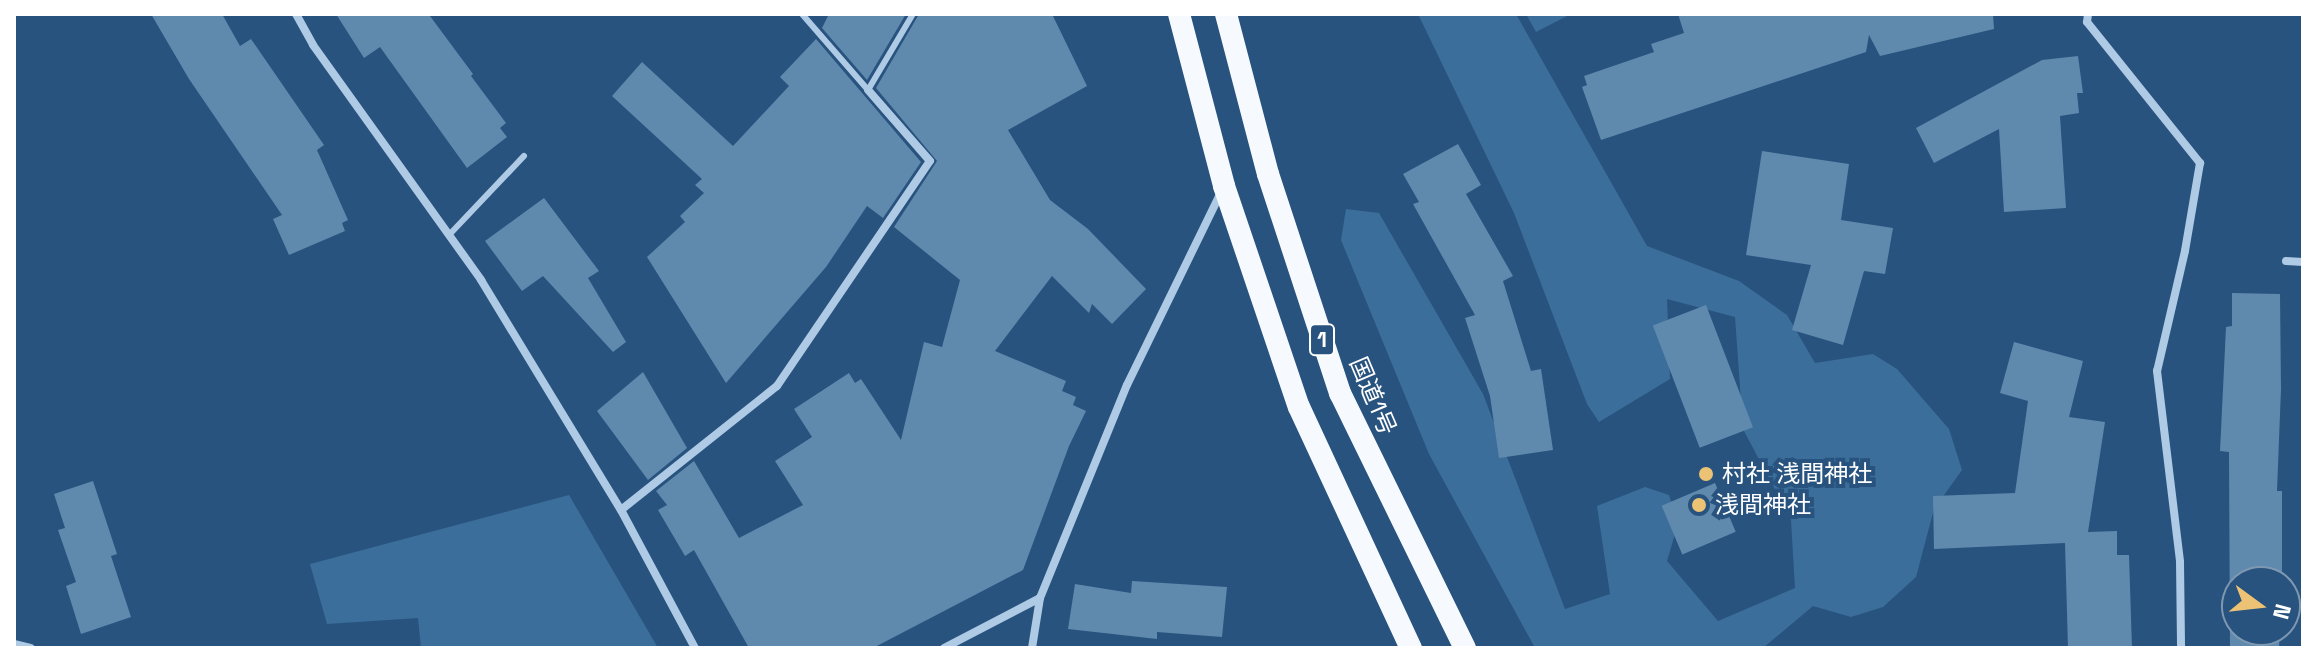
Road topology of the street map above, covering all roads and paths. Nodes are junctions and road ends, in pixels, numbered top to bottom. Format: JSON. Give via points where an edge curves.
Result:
{"nodes":[{"id":1,"x":296,"y":14,"type":"edge"},
{"id":2,"x":802,"y":14,"type":"edge"},
{"id":3,"x":913,"y":14,"type":"edge"},
{"id":4,"x":1179,"y":14,"type":"edge"},
{"id":5,"x":1226,"y":14,"type":"edge"},
{"id":6,"x":2088,"y":14,"type":"edge"},
{"id":7,"x":868,"y":90,"type":"junction"},
{"id":8,"x":524,"y":156,"type":"dead end"},
{"id":9,"x":1224,"y":186,"type":"junction"},
{"id":10,"x":449,"y":235,"type":"junction"},
{"id":11,"x":2286,"y":261,"type":"dead end"},
{"id":12,"x":2303,"y":262,"type":"edge"},
{"id":13,"x":621,"y":510,"type":"junction"},
{"id":14,"x":1040,"y":598,"type":"junction"},
{"id":15,"x":14,"y":644,"type":"edge"},
{"id":16,"x":31,"y":648,"type":"edge"},
{"id":17,"x":695,"y":648,"type":"edge"},
{"id":18,"x":944,"y":648,"type":"edge"},
{"id":19,"x":1032,"y":648,"type":"edge"},
{"id":20,"x":1411,"y":648,"type":"edge"},
{"id":21,"x":1465,"y":648,"type":"edge"},
{"id":22,"x":2181,"y":648,"type":"edge"}],
"edges":[{"from":1,"to":10,"type":"street"},
{"from":2,"to":7,"type":"lane"},
{"from":3,"to":7,"type":"lane"},
{"from":4,"to":9,"type":"highway","number":"1"},
{"from":5,"to":21,"type":"highway","name":"国道1号","number":"1","via":[[1268,174],[1340,393]]},
{"from":6,"to":22,"type":"street","via":[[2087,22],[2200,163],[2157,371],[2180,562]]},
{"from":7,"to":13,"type":"street","via":[[930,161],[777,386]]},
{"from":8,"to":10,"type":"lane"},
{"from":9,"to":14,"type":"street","via":[[1127,385]]},
{"from":9,"to":20,"type":"highway","number":"1","via":[[1299,407]]},
{"from":10,"to":13,"type":"street"},
{"from":11,"to":12,"type":"street"},
{"from":13,"to":17,"type":"street"},
{"from":14,"to":18,"type":"street"},
{"from":14,"to":19,"type":"street"},
{"from":15,"to":16,"type":"street"}]}
